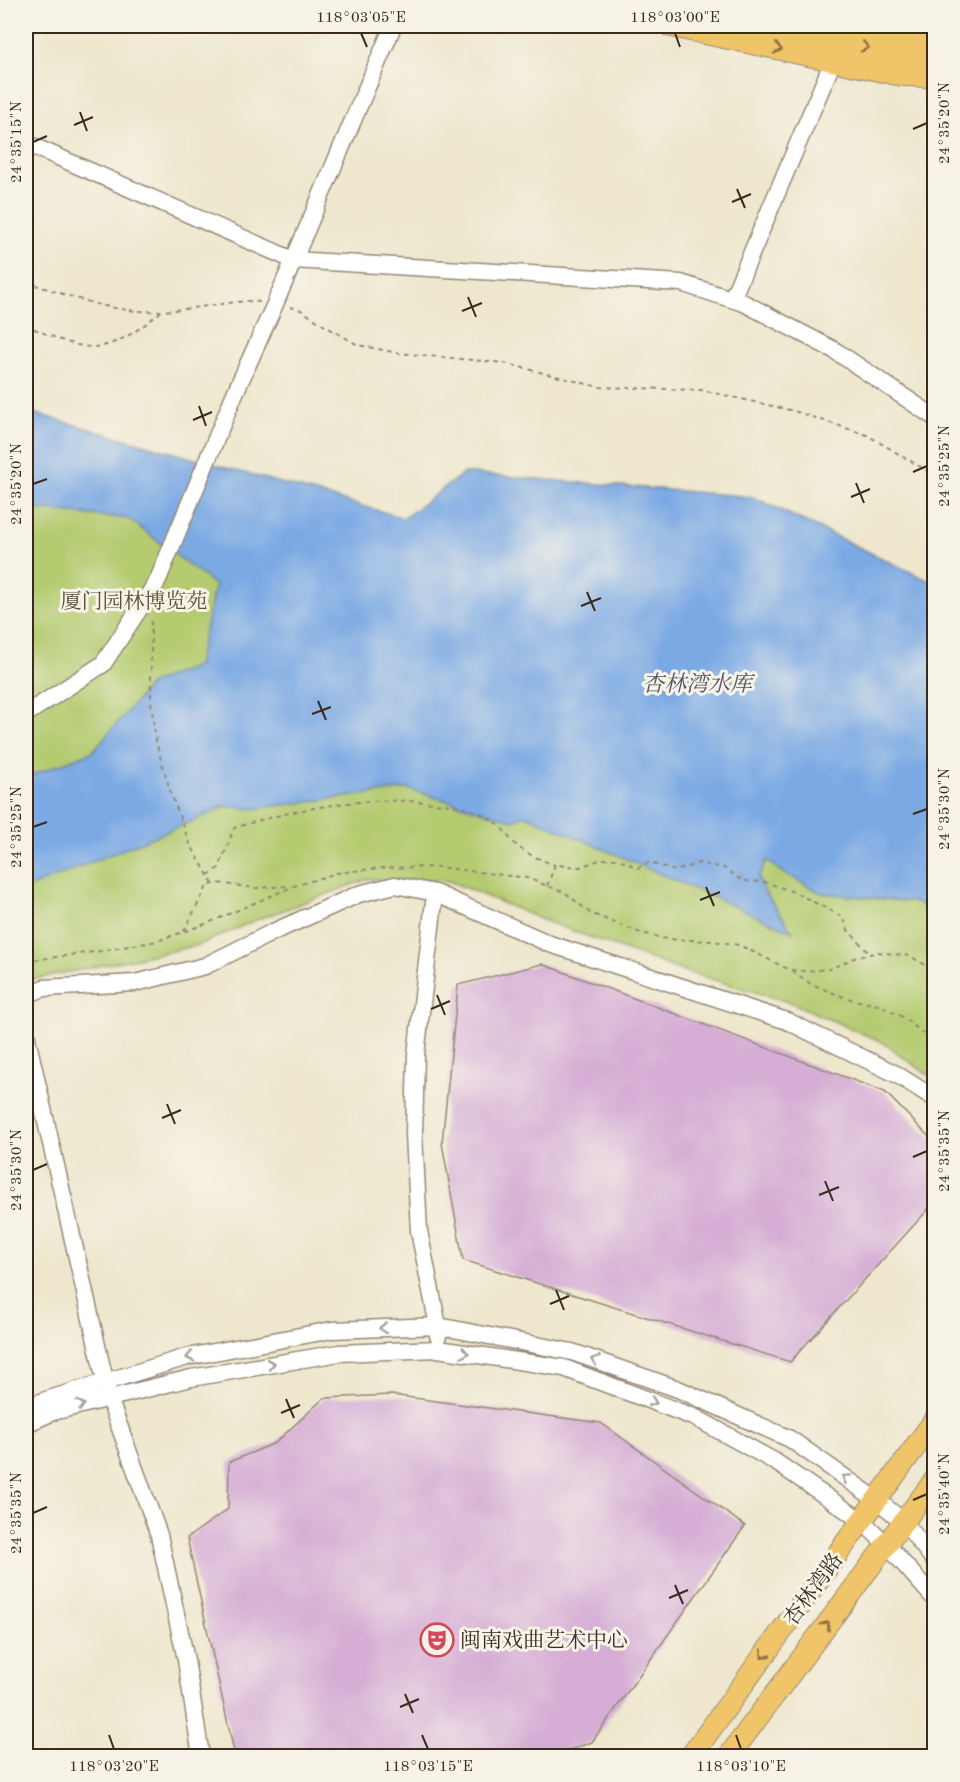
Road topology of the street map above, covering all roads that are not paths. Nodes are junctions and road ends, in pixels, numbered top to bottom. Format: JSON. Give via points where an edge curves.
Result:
{"nodes":[{"id":1,"x":393,"y":26,"type":"edge"},
{"id":2,"x":767,"y":26,"type":"edge"},
{"id":3,"x":876,"y":26,"type":"edge"},
{"id":4,"x":674,"y":27,"type":"edge"},
{"id":5,"x":934,"y":34,"type":"edge"},
{"id":6,"x":934,"y":57,"type":"edge"},
{"id":7,"x":833,"y":61,"type":"junction"},
{"id":8,"x":934,"y":77,"type":"edge"},
{"id":9,"x":26,"y":142,"type":"edge"},
{"id":10,"x":293,"y":260,"type":"junction"},
{"id":11,"x":732,"y":299,"type":"junction"},
{"id":12,"x":934,"y":417,"type":"edge"},
{"id":13,"x":26,"y":714,"type":"edge"},
{"id":14,"x":435,"y":893,"type":"junction"},
{"id":15,"x":26,"y":995,"type":"edge"},
{"id":16,"x":26,"y":1034,"type":"edge"},
{"id":17,"x":934,"y":1098,"type":"edge"},
{"id":18,"x":438,"y":1326,"type":"junction"},
{"id":19,"x":438,"y":1349,"type":"junction"},
{"id":20,"x":107,"y":1390,"type":"junction"},
{"id":21,"x":26,"y":1408,"type":"edge"},
{"id":22,"x":934,"y":1421,"type":"edge"},
{"id":23,"x":26,"y":1424,"type":"edge"},
{"id":24,"x":934,"y":1481,"type":"edge"},
{"id":25,"x":878,"y":1500,"type":"junction"},
{"id":26,"x":862,"y":1521,"type":"junction"},
{"id":27,"x":905,"y":1523,"type":"junction"},
{"id":28,"x":887,"y":1545,"type":"junction"},
{"id":29,"x":934,"y":1560,"type":"edge"},
{"id":30,"x":934,"y":1598,"type":"edge"},
{"id":31,"x":201,"y":1756,"type":"edge"},
{"id":32,"x":691,"y":1756,"type":"edge"},
{"id":33,"x":729,"y":1756,"type":"edge"}],
"edges":[{"from":1,"to":10,"type":"street"},
{"from":2,"to":6,"type":"highway","one_way":true,"via":[[896,54]]},
{"from":3,"to":5,"type":"highway"},
{"from":4,"to":7,"type":"main road","one_way":true},
{"from":7,"to":8,"type":"main road","via":[[900,75]]},
{"from":7,"to":11,"type":"street"},
{"from":9,"to":10,"type":"street"},
{"from":10,"to":11,"type":"street","via":[[681,284]]},
{"from":10,"to":13,"type":"street","via":[[157,582],[103,664]]},
{"from":11,"to":12,"type":"street","via":[[834,350]]},
{"from":14,"to":15,"type":"street","via":[[395,885],[348,899],[205,966],[135,983],[44,988]]},
{"from":14,"to":17,"type":"street","via":[[550,944],[787,1021],[896,1074]]},
{"from":14,"to":18,"type":"street","via":[[416,1055],[414,1134],[419,1231]]},
{"from":16,"to":20,"type":"street"},
{"from":18,"to":19,"type":"street"},
{"from":18,"to":20,"type":"street","one_way":true,"via":[[332,1330],[187,1358]]},
{"from":25,"to":18,"type":"street","one_way":true,"via":[[790,1439],[678,1389],[572,1352]]},
{"from":20,"to":19,"type":"street","one_way":true,"via":[[339,1353]]},
{"from":19,"to":26,"type":"street","one_way":true,"via":[[564,1368],[696,1418],[774,1461]]},
{"from":20,"to":21,"type":"street"},
{"from":23,"to":20,"type":"street","one_way":true},
{"from":20,"to":31,"type":"street","via":[[159,1535],[186,1660]]},
{"from":22,"to":25,"type":"main road","name":"杏林湾路"},
{"from":24,"to":27,"type":"main road","name":"杏林湾路"},
{"from":25,"to":26,"type":"main road","name":"杏林湾路"},
{"from":25,"to":27,"type":"street"},
{"from":26,"to":28,"type":"street"},
{"from":26,"to":32,"type":"main road","name":"杏林湾路","one_way":true},
{"from":27,"to":28,"type":"main road","name":"杏林湾路"},
{"from":27,"to":29,"type":"street"},
{"from":28,"to":30,"type":"street"},
{"from":33,"to":28,"type":"main road","name":"杏林湾路","one_way":true}]}
